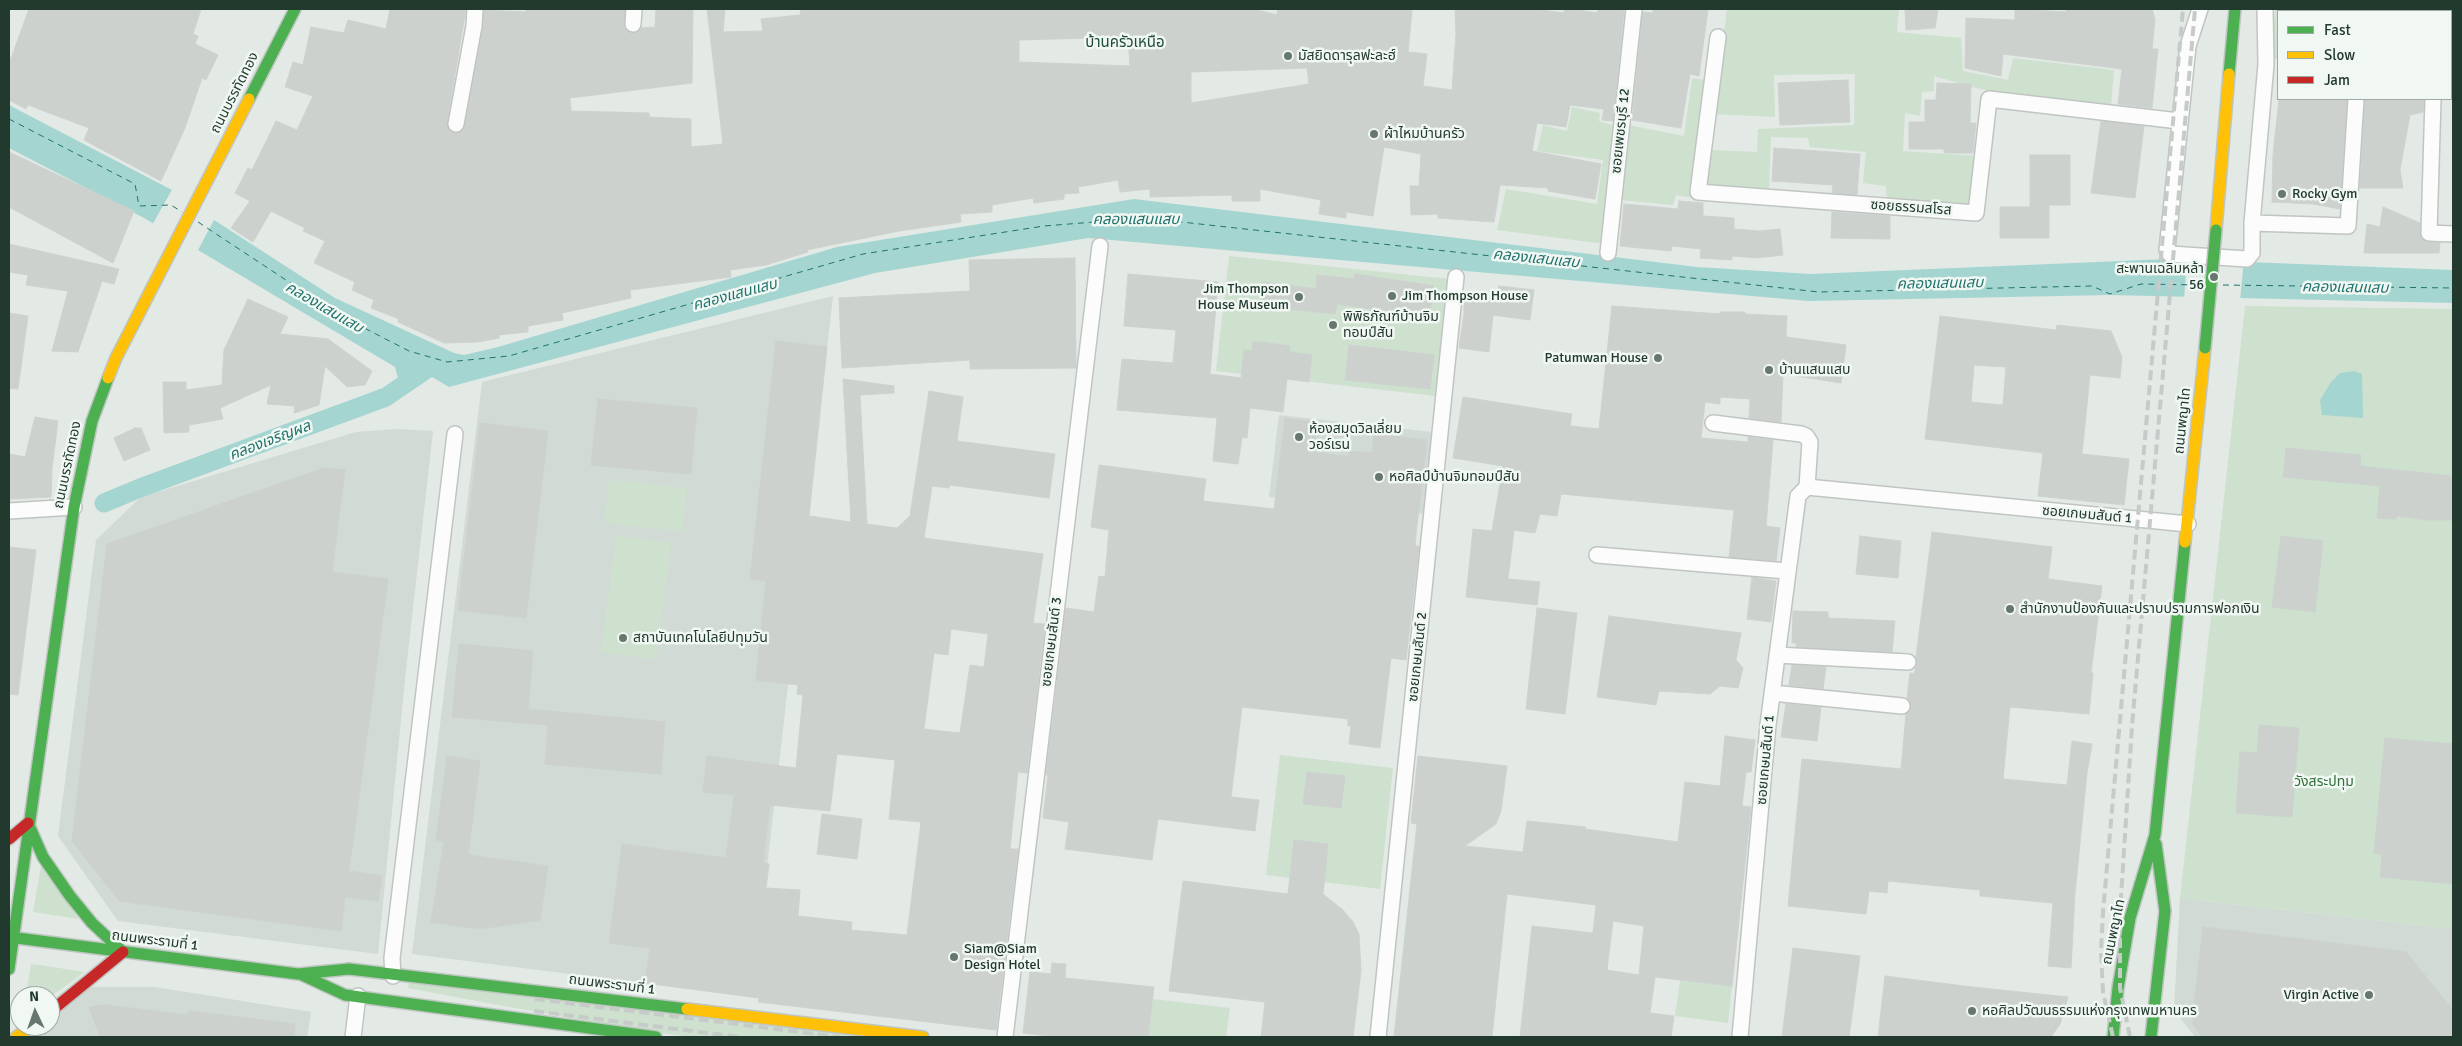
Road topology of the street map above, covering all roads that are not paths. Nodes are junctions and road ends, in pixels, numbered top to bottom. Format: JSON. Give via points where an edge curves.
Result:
{"nodes":[{"id":1,"x":294,"y":9,"type":"edge"},
{"id":2,"x":475,"y":9,"type":"edge"},
{"id":3,"x":634,"y":9,"type":"edge"},
{"id":4,"x":1634,"y":9,"type":"edge"},
{"id":5,"x":2200,"y":9,"type":"edge"},
{"id":6,"x":2235,"y":9,"type":"edge"},
{"id":7,"x":2265,"y":9,"type":"edge"},
{"id":8,"x":633,"y":24,"type":"dead end"},
{"id":9,"x":1718,"y":37,"type":"dead end"},
{"id":10,"x":2272,"y":65,"type":"edge"},
{"id":11,"x":2356,"y":100,"type":"edge"},
{"id":12,"x":2433,"y":100,"type":"edge"},
{"id":13,"x":2179,"y":121,"type":"junction"},
{"id":14,"x":456,"y":124,"type":"dead end"},
{"id":15,"x":2252,"y":223,"type":"junction"},
{"id":16,"x":2453,"y":234,"type":"edge"},
{"id":17,"x":1100,"y":246,"type":"dead end"},
{"id":18,"x":1608,"y":253,"type":"dead end"},
{"id":19,"x":1456,"y":278,"type":"dead end"},
{"id":20,"x":1713,"y":423,"type":"dead end"},
{"id":21,"x":455,"y":434,"type":"dead end"},
{"id":22,"x":1807,"y":487,"type":"junction"},
{"id":23,"x":74,"y":507,"type":"junction"},
{"id":24,"x":9,"y":511,"type":"edge"},
{"id":25,"x":2188,"y":524,"type":"junction"},
{"id":26,"x":1597,"y":555,"type":"dead end"},
{"id":27,"x":1787,"y":571,"type":"junction"},
{"id":28,"x":1777,"y":655,"type":"junction"},
{"id":29,"x":1908,"y":662,"type":"dead end"},
{"id":30,"x":1772,"y":693,"type":"junction"},
{"id":31,"x":1902,"y":706,"type":"dead end"},
{"id":32,"x":28,"y":823,"type":"junction"},
{"id":33,"x":2155,"y":835,"type":"junction"},
{"id":34,"x":9,"y":839,"type":"edge"},
{"id":35,"x":11,"y":938,"type":"edge"},
{"id":36,"x":123,"y":952,"type":"junction"},
{"id":37,"x":9,"y":969,"type":"edge"},
{"id":38,"x":298,"y":974,"type":"junction"},
{"id":39,"x":398,"y":986,"type":"junction"},
{"id":40,"x":358,"y":996,"type":"junction"},
{"id":41,"x":60,"y":1004,"type":"edge"},
{"id":42,"x":354,"y":1037,"type":"edge"},
{"id":43,"x":656,"y":1037,"type":"edge"},
{"id":44,"x":923,"y":1037,"type":"edge"},
{"id":45,"x":1005,"y":1037,"type":"edge"},
{"id":46,"x":1378,"y":1037,"type":"edge"},
{"id":47,"x":1740,"y":1037,"type":"edge"},
{"id":48,"x":2113,"y":1037,"type":"edge"},
{"id":49,"x":2151,"y":1037,"type":"edge"}],
"edges":[{"from":1,"to":23,"type":"main road","name":"ถนนบรรทัดทอง","via":[[116,358],[87,441]]},
{"from":2,"to":14,"type":"street"},
{"from":3,"to":8,"type":"street"},
{"from":4,"to":18,"type":"street","name":"ซอยเพชรบุรี 12"},
{"from":5,"to":13,"type":"street","via":[[2188,46]]},
{"from":6,"to":25,"type":"main road","name":"ถนนพญาไท","bridge":true},
{"from":7,"to":10,"type":"street"},
{"from":9,"to":13,"type":"street","name":"ซอยธรรมสโรส","via":[[1698,192],[1976,213],[1989,100]]},
{"from":10,"to":15,"type":"street"},
{"from":11,"to":15,"type":"street","via":[[2348,226]]},
{"from":12,"to":16,"type":"street","via":[[2429,233]]},
{"from":13,"to":15,"type":"street","via":[[2167,250],[2170,254],[2247,259],[2252,253]]},
{"from":17,"to":45,"type":"street","name":"ซอยเกษมสันต์ 3"},
{"from":19,"to":46,"type":"street","name":"ซอยเกษมสันต์ 2"},
{"from":20,"to":22,"type":"street","name":"ซอยเกษมสันต์ 1","via":[[1806,436],[1810,442]]},
{"from":21,"to":39,"type":"street","via":[[392,958]]},
{"from":22,"to":25,"type":"street","name":"ซอยเกษมสันต์ 1"},
{"from":22,"to":27,"type":"street","name":"ซอยเกษมสันต์ 1","via":[[1798,496]]},
{"from":23,"to":24,"type":"street"},
{"from":23,"to":32,"type":"main road","name":"ถนนบรรทัดทอง"},
{"from":25,"to":33,"type":"main road","name":"ถนนพญาไท"},
{"from":26,"to":27,"type":"street"},
{"from":27,"to":28,"type":"street","name":"ซอยเกษมสันต์ 1"},
{"from":28,"to":29,"type":"street"},
{"from":28,"to":30,"type":"street","name":"ซอยเกษมสันต์ 1"},
{"from":30,"to":31,"type":"street"},
{"from":30,"to":47,"type":"street","name":"ซอยเกษมสันต์ 1"},
{"from":32,"to":34,"type":"main road"},
{"from":32,"to":35,"type":"main road","name":"ถนนบรรทัดทอง"},
{"from":32,"to":36,"type":"main road","via":[[43,857],[70,896],[92,923]]},
{"from":33,"to":48,"type":"main road","name":"ถนนพญาไท","via":[[2130,918]]},
{"from":33,"to":49,"type":"main road","name":"ถนนพญาไท","via":[[2165,911]]},
{"from":35,"to":36,"type":"main road","name":"ถนนพระรามที่ 1"},
{"from":35,"to":37,"type":"main road","name":"ถนนบรรทัดทอง"},
{"from":36,"to":38,"type":"main road","name":"ถนนพระรามที่ 1"},
{"from":36,"to":41,"type":"main road"},
{"from":38,"to":39,"type":"main road","name":"ถนนพระรามที่ 1","via":[[348,969]]},
{"from":38,"to":40,"type":"main road","name":"ถนนพระรามที่ 1","via":[[345,995]]},
{"from":39,"to":40,"type":"main road","name":"ถนนพระรามที่ 1"},
{"from":39,"to":43,"type":"main road","name":"ถนนพระรามที่ 1"},
{"from":39,"to":44,"type":"main road","name":"ถนนพระรามที่ 1"},
{"from":40,"to":42,"type":"street"}]}
